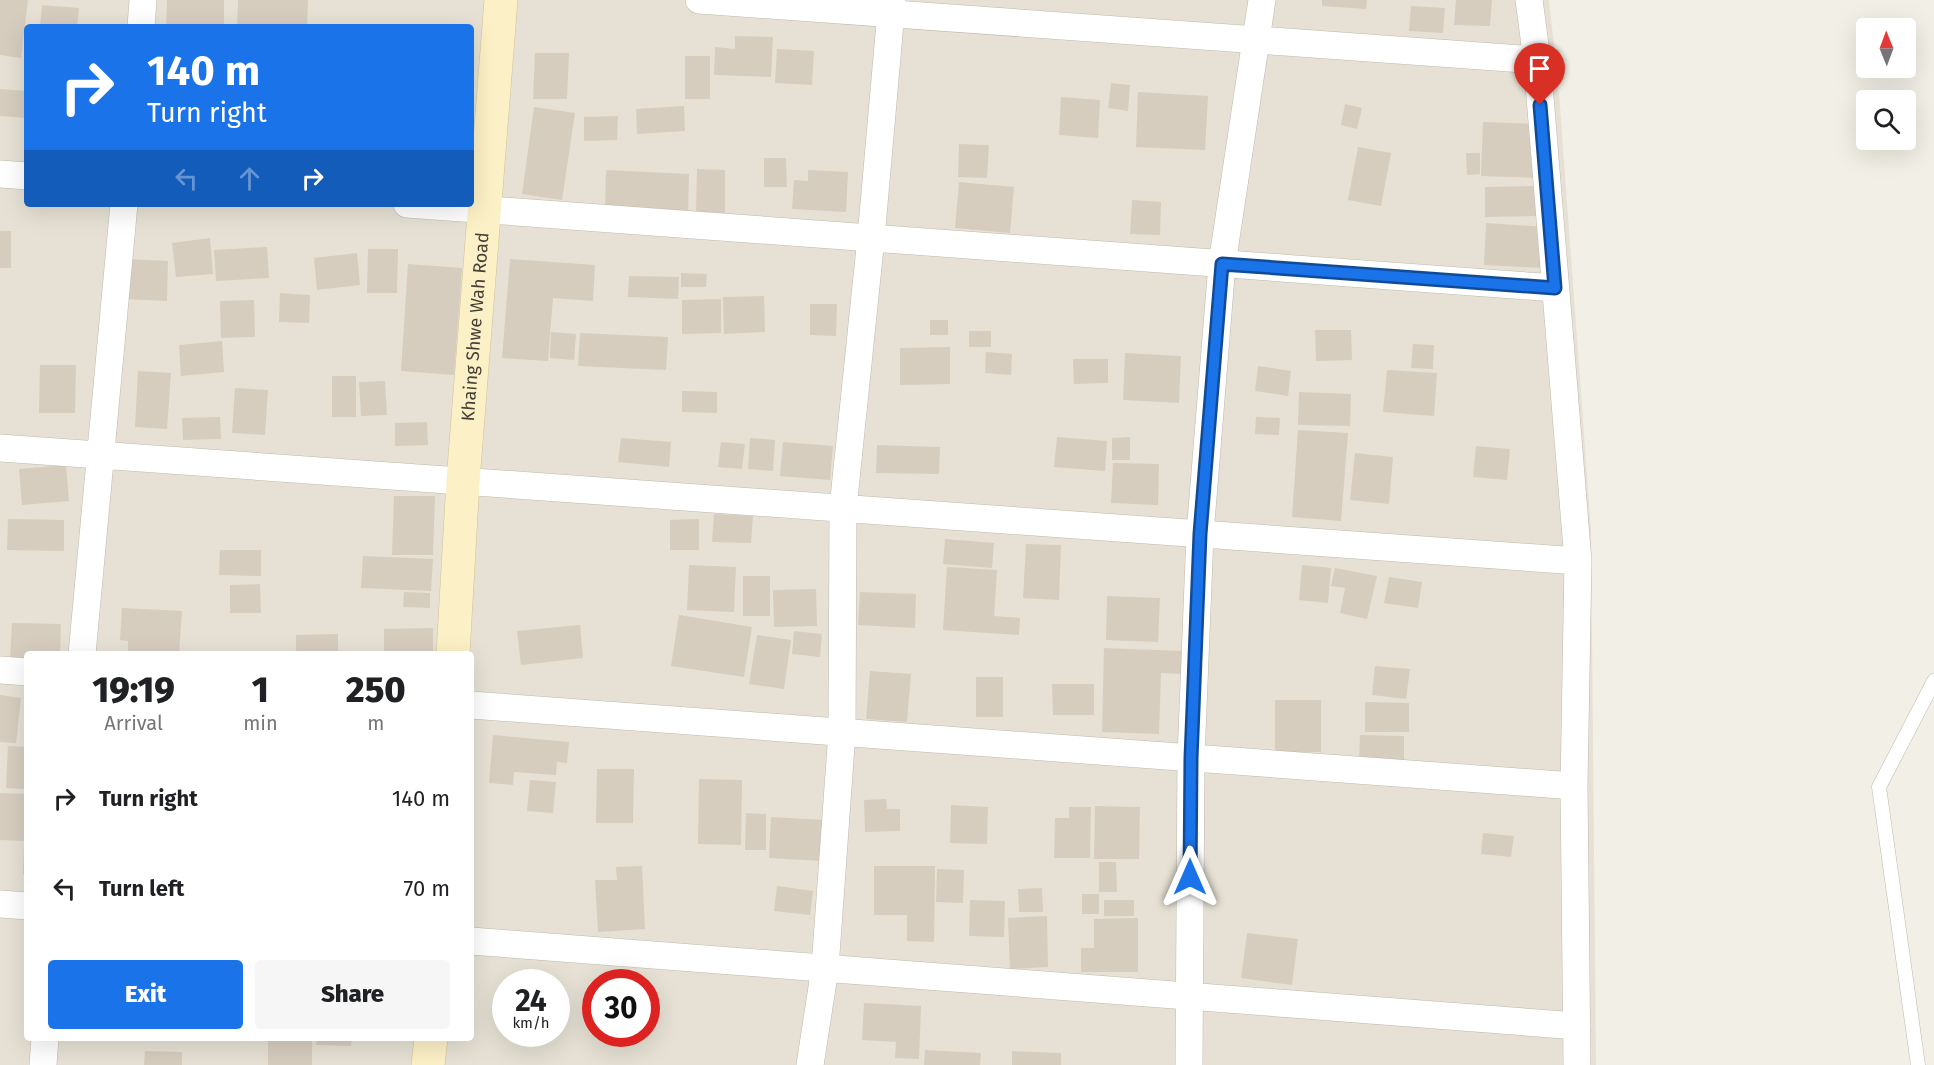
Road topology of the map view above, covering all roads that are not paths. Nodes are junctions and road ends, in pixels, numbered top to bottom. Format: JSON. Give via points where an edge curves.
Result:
{"nodes":[{"id":1,"x":143,"y":0,"type":"edge"},
{"id":2,"x":501,"y":0,"type":"edge"},
{"id":3,"x":699,"y":0,"type":"edge"},
{"id":4,"x":1262,"y":0,"type":"edge"},
{"id":5,"x":1529,"y":0,"type":"edge"},
{"id":6,"x":891,"y":7,"type":"edge"},
{"id":7,"x":141,"y":24,"type":"edge"},
{"id":8,"x":1256,"y":39,"type":"junction"},
{"id":9,"x":1537,"y":60,"type":"junction"},
{"id":10,"x":0,"y":174,"type":"edge"},
{"id":11,"x":24,"y":176,"type":"edge"},
{"id":12,"x":124,"y":207,"type":"edge"},
{"id":13,"x":446,"y":207,"type":"edge"},
{"id":14,"x":485,"y":210,"type":"junction"},
{"id":15,"x":871,"y":238,"type":"junction"},
{"id":16,"x":1222,"y":264,"type":"junction"},
{"id":17,"x":1555,"y":288,"type":"junction"},
{"id":18,"x":0,"y":448,"type":"edge"},
{"id":19,"x":100,"y":455,"type":"junction"},
{"id":20,"x":464,"y":481,"type":"junction"},
{"id":21,"x":843,"y":508,"type":"junction"},
{"id":22,"x":1200,"y":534,"type":"junction"},
{"id":23,"x":1578,"y":561,"type":"junction"},
{"id":24,"x":82,"y":651,"type":"edge"},
{"id":25,"x":453,"y":651,"type":"edge"},
{"id":26,"x":0,"y":670,"type":"edge"},
{"id":27,"x":24,"y":672,"type":"edge"},
{"id":28,"x":1934,"y":681,"type":"edge"},
{"id":29,"x":474,"y":705,"type":"edge"},
{"id":30,"x":842,"y":732,"type":"junction"},
{"id":31,"x":1191,"y":758,"type":"junction"},
{"id":32,"x":1574,"y":786,"type":"junction"},
{"id":33,"x":0,"y":904,"type":"edge"},
{"id":34,"x":24,"y":906,"type":"edge"},
{"id":35,"x":474,"y":940,"type":"edge"},
{"id":36,"x":825,"y":968,"type":"junction"},
{"id":37,"x":1189,"y":996,"type":"junction"},
{"id":38,"x":1577,"y":1026,"type":"junction"},
{"id":39,"x":45,"y":1041,"type":"edge"},
{"id":40,"x":431,"y":1041,"type":"edge"},
{"id":41,"x":43,"y":1065,"type":"edge"},
{"id":42,"x":428,"y":1065,"type":"edge"},
{"id":43,"x":810,"y":1065,"type":"edge"},
{"id":44,"x":1189,"y":1065,"type":"edge"},
{"id":45,"x":1577,"y":1065,"type":"edge"},
{"id":46,"x":1918,"y":1065,"type":"edge"}],
"edges":[{"from":1,"to":7,"type":"street"},
{"from":2,"to":14,"type":"street","name":"Khaing Shwe Wah Road"},
{"from":3,"to":6,"type":"street"},
{"from":4,"to":8,"type":"street"},
{"from":5,"to":9,"type":"street"},
{"from":6,"to":8,"type":"street"},
{"from":6,"to":15,"type":"street"},
{"from":8,"to":9,"type":"street"},
{"from":8,"to":16,"type":"street"},
{"from":9,"to":17,"type":"street"},
{"from":10,"to":11,"type":"street"},
{"from":12,"to":19,"type":"street"},
{"from":13,"to":14,"type":"street"},
{"from":14,"to":15,"type":"street"},
{"from":14,"to":20,"type":"street","name":"Khaing Shwe Wah Road"},
{"from":15,"to":16,"type":"street"},
{"from":15,"to":21,"type":"street"},
{"from":16,"to":17,"type":"street"},
{"from":16,"to":22,"type":"street"},
{"from":17,"to":23,"type":"street"},
{"from":18,"to":19,"type":"street"},
{"from":19,"to":20,"type":"street"},
{"from":19,"to":24,"type":"street"},
{"from":20,"to":21,"type":"street"},
{"from":20,"to":25,"type":"street","name":"Khaing Shwe Wah Road"},
{"from":21,"to":22,"type":"street"},
{"from":21,"to":30,"type":"street"},
{"from":22,"to":23,"type":"street"},
{"from":22,"to":31,"type":"street"},
{"from":23,"to":32,"type":"street"},
{"from":26,"to":27,"type":"street"},
{"from":28,"to":46,"type":"lane","via":[[1880,787]]},
{"from":29,"to":30,"type":"street"},
{"from":30,"to":31,"type":"street"},
{"from":30,"to":36,"type":"street"},
{"from":31,"to":32,"type":"street"},
{"from":31,"to":37,"type":"street"},
{"from":32,"to":38,"type":"street"},
{"from":33,"to":34,"type":"street"},
{"from":35,"to":36,"type":"street"},
{"from":36,"to":37,"type":"street"},
{"from":36,"to":43,"type":"street"},
{"from":37,"to":38,"type":"street"},
{"from":37,"to":44,"type":"street"},
{"from":38,"to":45,"type":"street"},
{"from":39,"to":41,"type":"street"},
{"from":40,"to":42,"type":"street"}]}
